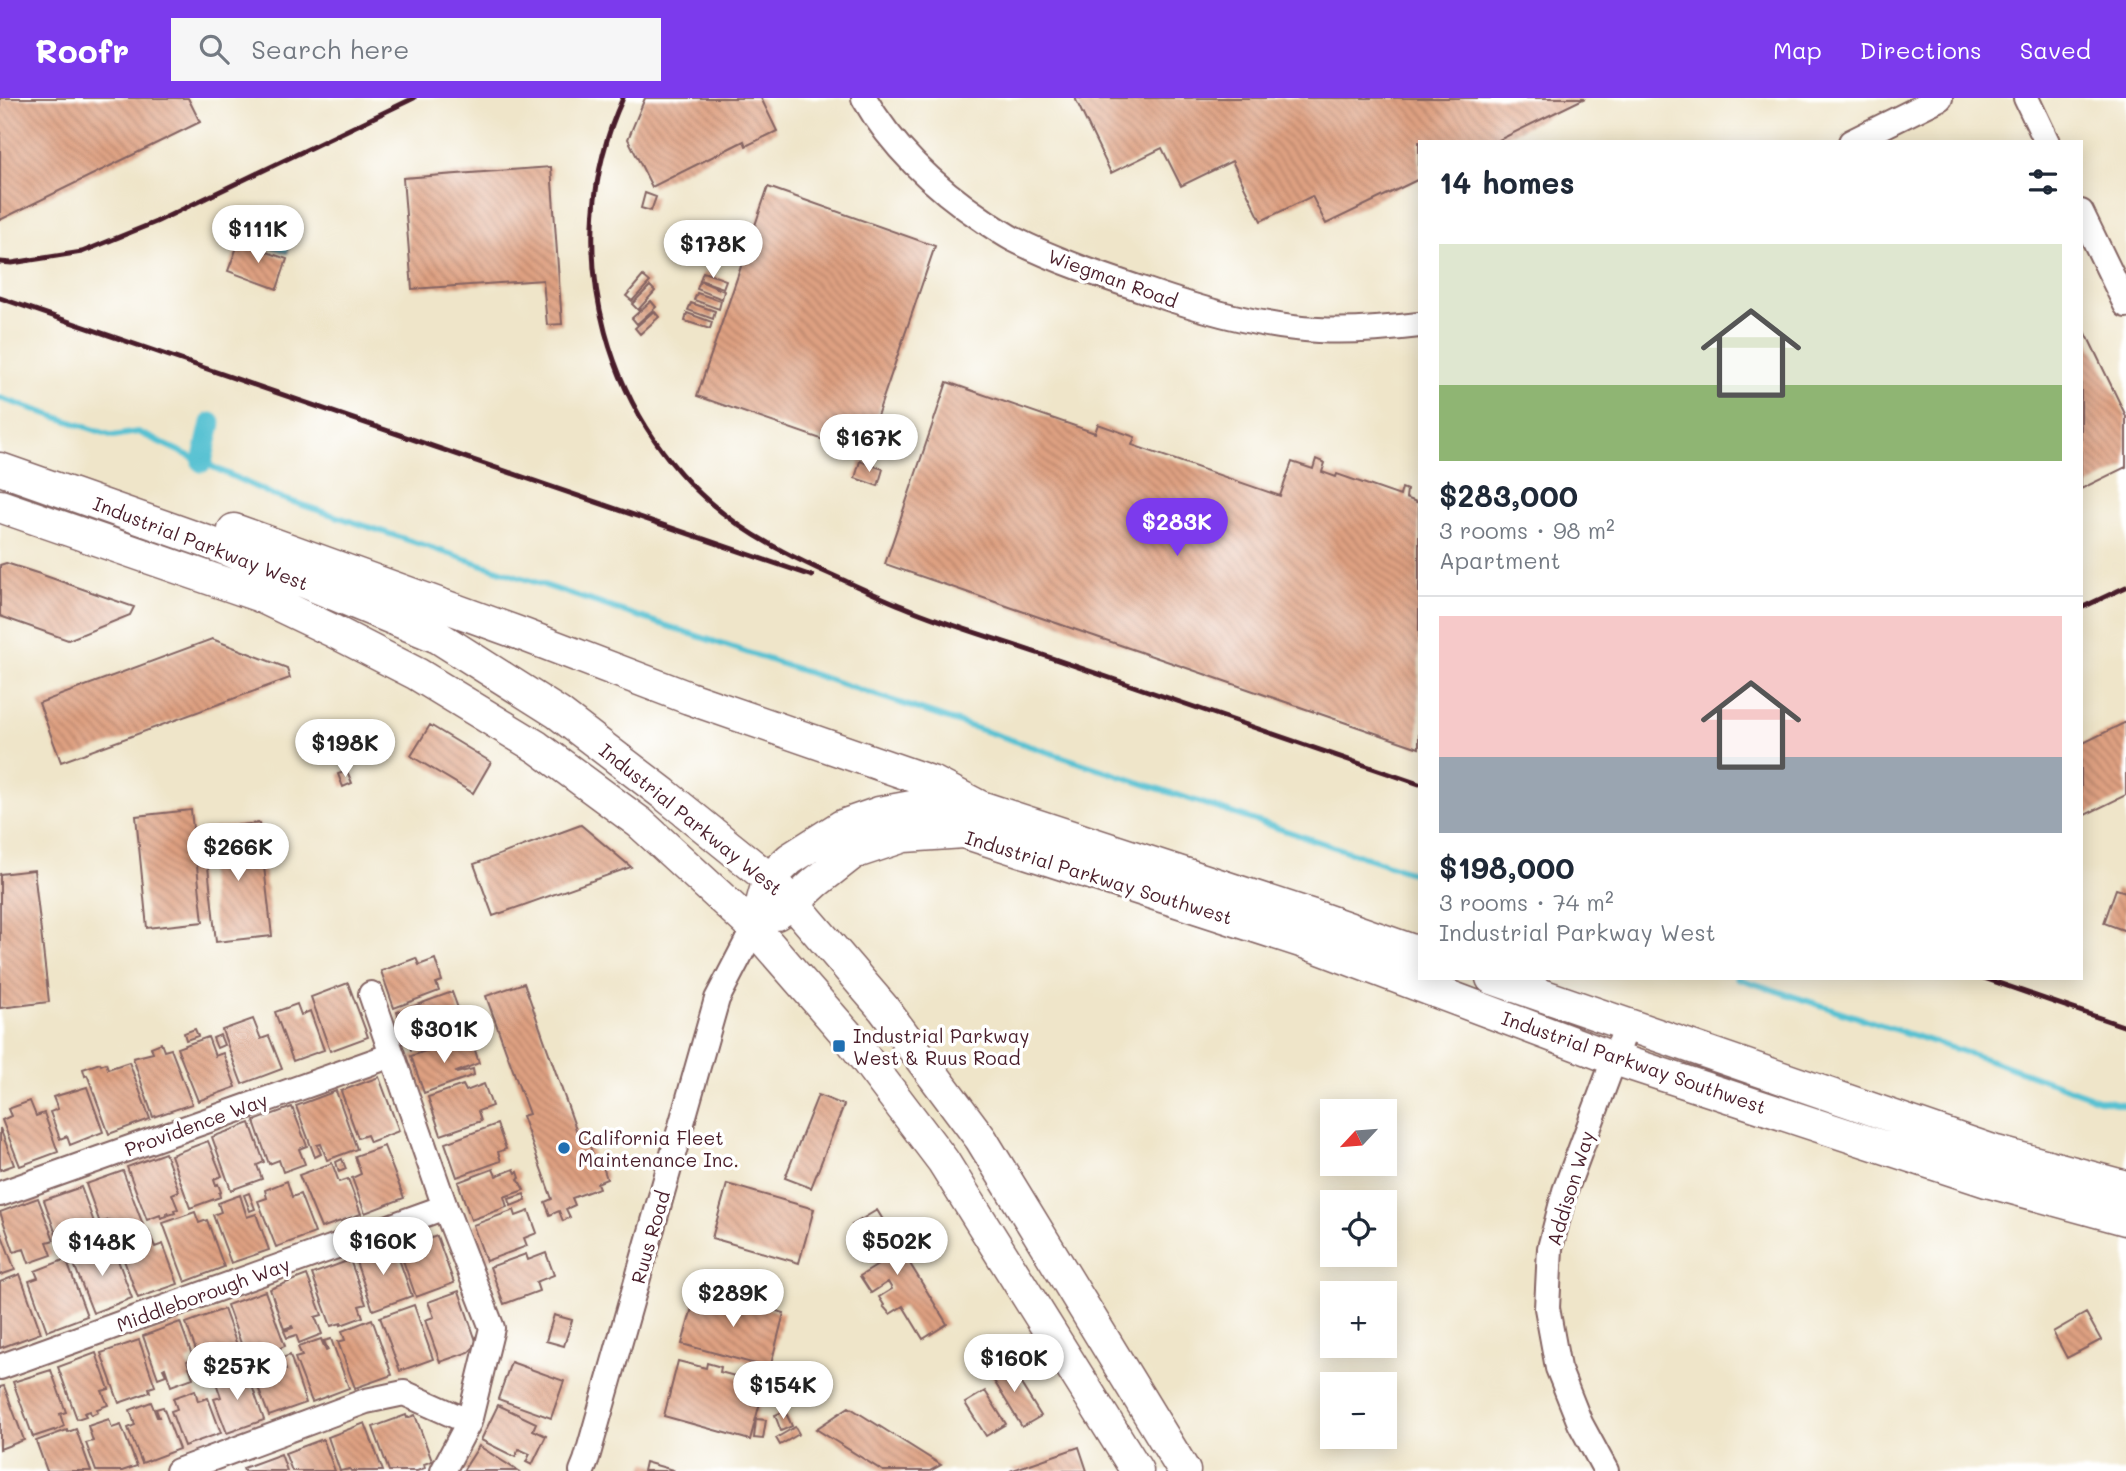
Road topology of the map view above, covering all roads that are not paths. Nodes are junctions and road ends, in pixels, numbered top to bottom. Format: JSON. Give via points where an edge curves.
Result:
{"nodes":[{"id":1,"x":864,"y":98,"type":"edge"},
{"id":2,"x":1940,"y":98,"type":"edge"},
{"id":3,"x":2026,"y":98,"type":"edge"},
{"id":4,"x":1855,"y":140,"type":"edge"},
{"id":5,"x":2046,"y":140,"type":"edge"},
{"id":6,"x":2083,"y":216,"type":"edge"},
{"id":7,"x":2126,"y":305,"type":"edge"},
{"id":8,"x":1418,"y":325,"type":"edge"},
{"id":9,"x":0,"y":468,"type":"edge"},
{"id":10,"x":0,"y":506,"type":"edge"},
{"id":11,"x":980,"y":807,"type":"junction"},
{"id":12,"x":769,"y":879,"type":"junction"},
{"id":13,"x":793,"y":903,"type":"junction"},
{"id":14,"x":754,"y":928,"type":"junction"},
{"id":15,"x":1418,"y":953,"type":"edge"},
{"id":16,"x":1498,"y":980,"type":"edge"},
{"id":17,"x":371,"y":994,"type":"dead end"},
{"id":18,"x":1627,"y":1025,"type":"junction"},
{"id":19,"x":392,"y":1055,"type":"junction"},
{"id":20,"x":1615,"y":1059,"type":"junction"},
{"id":21,"x":2126,"y":1187,"type":"edge"},
{"id":22,"x":0,"y":1194,"type":"edge"},
{"id":23,"x":445,"y":1207,"type":"junction"},
{"id":24,"x":2126,"y":1219,"type":"edge"},
{"id":25,"x":0,"y":1367,"type":"edge"},
{"id":26,"x":469,"y":1422,"type":"junction"},
{"id":27,"x":178,"y":1471,"type":"edge"},
{"id":28,"x":443,"y":1471,"type":"edge"},
{"id":29,"x":582,"y":1471,"type":"edge"},
{"id":30,"x":1138,"y":1471,"type":"edge"},
{"id":31,"x":1184,"y":1471,"type":"edge"},
{"id":32,"x":1606,"y":1471,"type":"edge"}],
"edges":[{"from":1,"to":8,"type":"street","name":"Wiegman Road","via":[[915,164],[962,205],[1010,238],[1070,265],[1191,306],[1253,321],[1317,330],[1376,331]]},
{"from":2,"to":4,"type":"street"},
{"from":3,"to":5,"type":"street"},
{"from":6,"to":7,"type":"street"},
{"from":9,"to":11,"type":"main road","via":[[42,461],[934,783]]},
{"from":9,"to":12,"type":"main road","name":"Industrial Parkway West","via":[[216,545],[438,637],[558,713]]},
{"from":10,"to":14,"type":"main road","name":"Industrial Parkway West","via":[[258,595],[417,674],[537,747],[630,816]]},
{"from":11,"to":12,"type":"main road","name":"Industrial Parkway Southwest","via":[[928,804],[879,813],[842,826],[790,859]]},
{"from":11,"to":15,"type":"main road","name":"Industrial Parkway Southwest"},
{"from":12,"to":13,"type":"main road","name":"Industrial Parkway West"},
{"from":12,"to":14,"type":"main road"},
{"from":13,"to":14,"type":"main road","name":"Industrial Parkway Southwest"},
{"from":13,"to":20,"type":"main road","name":"Industrial Parkway Southwest","via":[[853,853],[904,836],[964,832],[1307,943]]},
{"from":13,"to":31,"type":"main road","name":"Industrial Parkway West","via":[[883,1008],[981,1139]]},
{"from":14,"to":29,"type":"street","name":"Ruus Road","via":[[717,999]]},
{"from":14,"to":30,"type":"main road","name":"Industrial Parkway West","via":[[849,1037],[943,1161]]},
{"from":16,"to":18,"type":"main road","name":"Industrial Parkway Southwest"},
{"from":17,"to":19,"type":"street"},
{"from":18,"to":20,"type":"street","name":"Addison Way"},
{"from":18,"to":21,"type":"main road","name":"Industrial Parkway Southwest","via":[[1996,1152]]},
{"from":19,"to":22,"type":"street","name":"Providence Way"},
{"from":19,"to":23,"type":"street"},
{"from":20,"to":24,"type":"main road","name":"Industrial Parkway Southwest","via":[[1987,1181]]},
{"from":20,"to":32,"type":"street","name":"Addison Way","via":[[1565,1191],[1550,1248],[1547,1308],[1558,1368]]},
{"from":23,"to":25,"type":"street","name":"Middleborough Way"},
{"from":23,"to":26,"type":"street","via":[[492,1328]]},
{"from":26,"to":27,"type":"street","via":[[404,1393],[366,1401]]},
{"from":26,"to":28,"type":"street"}]}
